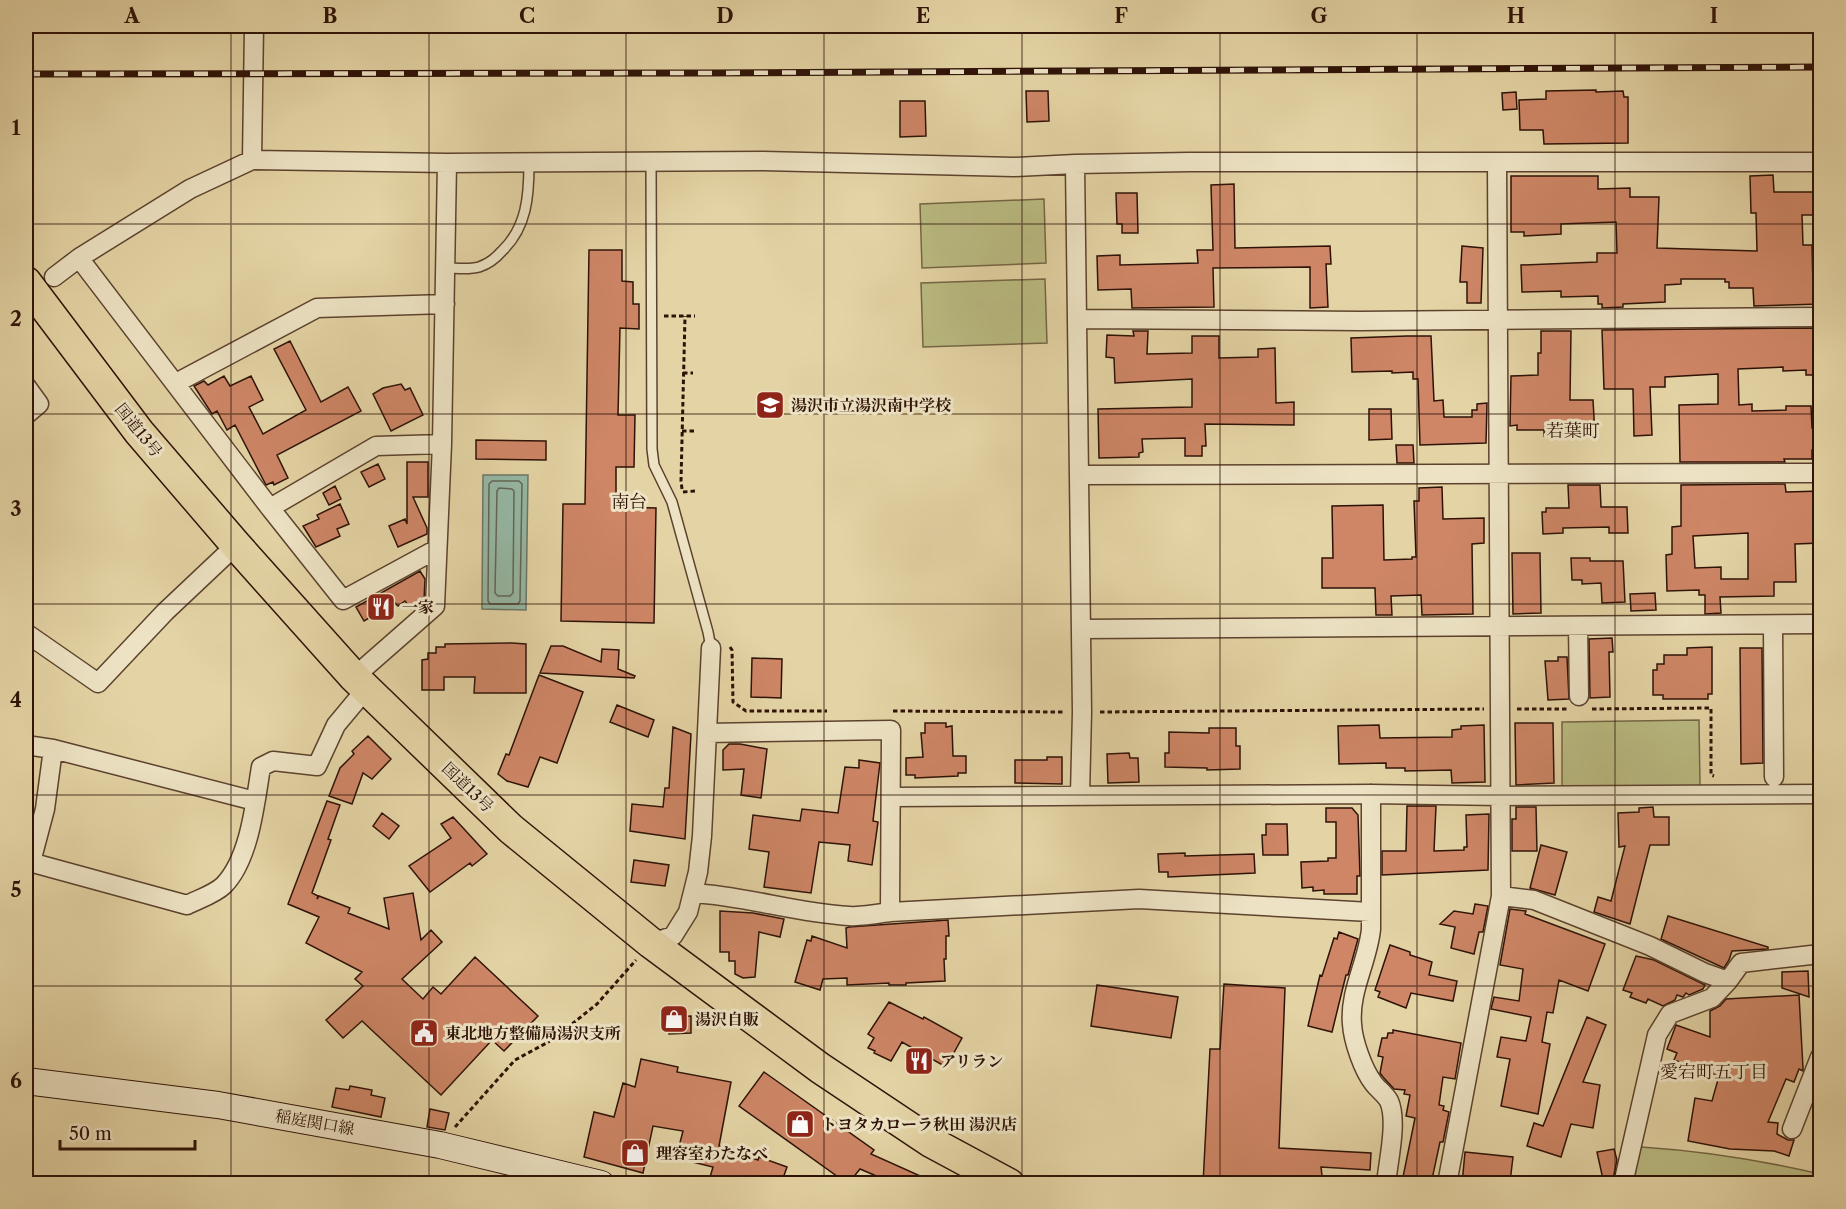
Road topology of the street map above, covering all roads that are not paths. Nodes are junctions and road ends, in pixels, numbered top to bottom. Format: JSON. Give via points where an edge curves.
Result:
{"nodes":[{"id":1,"x":254,"y":26,"type":"edge"},
{"id":2,"x":252,"y":160,"type":"junction"},
{"id":3,"x":651,"y":162,"type":"junction"},
{"id":4,"x":1497,"y":162,"type":"junction"},
{"id":5,"x":1821,"y":162,"type":"edge"},
{"id":6,"x":447,"y":163,"type":"junction"},
{"id":7,"x":529,"y":163,"type":"junction"},
{"id":8,"x":1075,"y":164,"type":"junction"},
{"id":9,"x":79,"y":258,"type":"junction"},
{"id":10,"x":446,"y":268,"type":"junction"},
{"id":11,"x":40,"y":279,"type":"edge"},
{"id":12,"x":445,"y":304,"type":"junction"},
{"id":13,"x":1821,"y":317,"type":"edge"},
{"id":14,"x":1078,"y":318,"type":"junction"},
{"id":15,"x":1497,"y":318,"type":"junction"},
{"id":16,"x":176,"y":383,"type":"junction"},
{"id":17,"x":26,"y":386,"type":"edge"},
{"id":18,"x":26,"y":415,"type":"edge"},
{"id":19,"x":441,"y":444,"type":"junction"},
{"id":20,"x":1500,"y":473,"type":"junction"},
{"id":21,"x":1821,"y":473,"type":"edge"},
{"id":22,"x":1080,"y":475,"type":"junction"},
{"id":23,"x":270,"y":508,"type":"junction"},
{"id":24,"x":236,"y":544,"type":"junction"},
{"id":25,"x":437,"y":549,"type":"junction"},
{"id":26,"x":1821,"y":624,"type":"edge"},
{"id":27,"x":1773,"y":625,"type":"junction"},
{"id":28,"x":1501,"y":626,"type":"junction"},
{"id":29,"x":1578,"y":626,"type":"junction"},
{"id":30,"x":1082,"y":629,"type":"junction"},
{"id":31,"x":26,"y":633,"type":"edge"},
{"id":32,"x":719,"y":645,"type":"joint"},
{"id":33,"x":360,"y":683,"type":"junction"},
{"id":34,"x":1577,"y":705,"type":"road end"},
{"id":35,"x":707,"y":733,"type":"junction"},
{"id":36,"x":26,"y":745,"type":"edge"},
{"id":37,"x":53,"y":749,"type":"junction"},
{"id":38,"x":1774,"y":777,"type":"dead end"},
{"id":39,"x":1371,"y":794,"type":"junction"},
{"id":40,"x":1821,"y":794,"type":"edge"},
{"id":41,"x":1080,"y":795,"type":"junction"},
{"id":42,"x":1501,"y":796,"type":"junction"},
{"id":43,"x":892,"y":797,"type":"junction"},
{"id":44,"x":255,"y":801,"type":"junction"},
{"id":45,"x":28,"y":861,"type":"edge"},
{"id":46,"x":693,"y":893,"type":"junction"},
{"id":47,"x":1501,"y":896,"type":"junction"},
{"id":48,"x":890,"y":912,"type":"junction"},
{"id":49,"x":1370,"y":912,"type":"junction"},
{"id":50,"x":651,"y":943,"type":"junction"},
{"id":51,"x":1821,"y":954,"type":"edge"},
{"id":52,"x":1728,"y":981,"type":"junction"},
{"id":53,"x":1821,"y":1056,"type":"edge"},
{"id":54,"x":26,"y":1080,"type":"edge"},
{"id":55,"x":1792,"y":1129,"type":"dead end"},
{"id":56,"x":602,"y":1184,"type":"edge"},
{"id":57,"x":1009,"y":1184,"type":"edge"},
{"id":58,"x":1386,"y":1184,"type":"edge"},
{"id":59,"x":1447,"y":1184,"type":"edge"},
{"id":60,"x":1623,"y":1184,"type":"edge"}],
"edges":[{"from":1,"to":2,"type":"street"},
{"from":2,"to":6,"type":"street"},
{"from":2,"to":9,"type":"street","via":[[190,189]]},
{"from":3,"to":7,"type":"street"},
{"from":3,"to":8,"type":"street","via":[[1014,167]]},
{"from":3,"to":32,"type":"lane","via":[[654,465],[672,502],[708,632]]},
{"from":4,"to":5,"type":"street"},
{"from":4,"to":8,"type":"street"},
{"from":4,"to":15,"type":"street"},
{"from":6,"to":7,"type":"street"},
{"from":6,"to":10,"type":"street"},
{"from":7,"to":10,"type":"lane","via":[[527,210],[509,244],[477,268]]},
{"from":8,"to":14,"type":"street"},
{"from":9,"to":11,"type":"street"},
{"from":9,"to":16,"type":"street"},
{"from":10,"to":12,"type":"street"},
{"from":11,"to":24,"type":"highway","name":"国道13号","via":[[139,432]]},
{"from":12,"to":16,"type":"street","via":[[317,308]]},
{"from":12,"to":19,"type":"street"},
{"from":13,"to":15,"type":"street"},
{"from":14,"to":15,"type":"street"},
{"from":14,"to":22,"type":"street"},
{"from":15,"to":20,"type":"street"},
{"from":16,"to":23,"type":"street"},
{"from":17,"to":18,"type":"street","via":[[39,404]]},
{"from":19,"to":23,"type":"street","via":[[376,446]]},
{"from":19,"to":25,"type":"street"},
{"from":20,"to":21,"type":"street"},
{"from":20,"to":22,"type":"street"},
{"from":20,"to":28,"type":"street"},
{"from":22,"to":30,"type":"street"},
{"from":23,"to":25,"type":"street","via":[[344,600]]},
{"from":24,"to":31,"type":"street","via":[[98,683]]},
{"from":24,"to":33,"type":"highway","name":"国道13号"},
{"from":25,"to":33,"type":"street","via":[[435,606]]},
{"from":26,"to":27,"type":"street"},
{"from":27,"to":29,"type":"street"},
{"from":27,"to":38,"type":"street"},
{"from":28,"to":29,"type":"street"},
{"from":28,"to":30,"type":"street"},
{"from":28,"to":42,"type":"street"},
{"from":29,"to":34,"type":"street"},
{"from":30,"to":41,"type":"street"},
{"from":32,"to":35,"type":"street"},
{"from":33,"to":44,"type":"street","via":[[317,766],[273,761],[261,767]]},
{"from":33,"to":50,"type":"highway","name":"国道13号","via":[[511,829]]},
{"from":35,"to":43,"type":"street","via":[[891,730]]},
{"from":35,"to":46,"type":"street","via":[[702,836]]},
{"from":36,"to":37,"type":"street"},
{"from":37,"to":44,"type":"street"},
{"from":37,"to":45,"type":"street","via":[[45,809]]},
{"from":39,"to":41,"type":"street"},
{"from":39,"to":42,"type":"street"},
{"from":39,"to":49,"type":"street"},
{"from":40,"to":42,"type":"street"},
{"from":41,"to":43,"type":"street"},
{"from":42,"to":47,"type":"street"},
{"from":43,"to":48,"type":"street"},
{"from":44,"to":45,"type":"street","via":[[238,864],[223,886],[188,905]]},
{"from":46,"to":48,"type":"street","via":[[850,916]]},
{"from":46,"to":50,"type":"street","via":[[688,912],[673,936]]},
{"from":47,"to":52,"type":"street","via":[[1534,900]]},
{"from":47,"to":59,"type":"street"},
{"from":48,"to":49,"type":"street","via":[[1138,899]]},
{"from":49,"to":58,"type":"street","via":[[1369,947],[1357,983],[1352,1025],[1366,1072],[1389,1100],[1392,1110]]},
{"from":50,"to":57,"type":"highway","name":"国道13号","via":[[829,1074],[931,1142]]},
{"from":51,"to":52,"type":"street","via":[[1741,963]]},
{"from":52,"to":60,"type":"street","via":[[1712,998],[1670,1014],[1657,1035]]},
{"from":53,"to":55,"type":"street"},
{"from":54,"to":56,"type":"main road","name":"稲庭関口線","via":[[218,1105],[440,1145]]}]}
